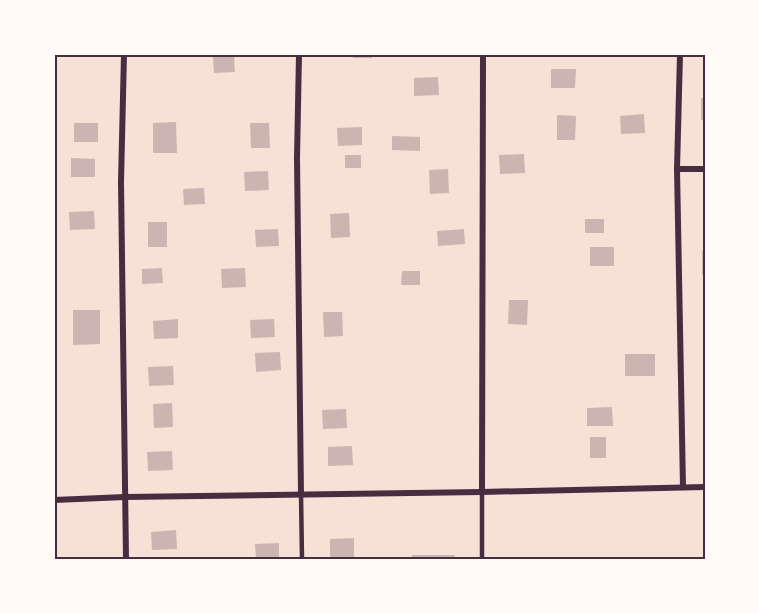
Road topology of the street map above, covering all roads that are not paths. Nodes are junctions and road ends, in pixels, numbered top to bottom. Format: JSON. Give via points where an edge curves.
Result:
{"nodes":[{"id":1,"x":124,"y":54,"type":"edge"},
{"id":2,"x":299,"y":54,"type":"edge"},
{"id":3,"x":483,"y":54,"type":"edge"},
{"id":4,"x":680,"y":54,"type":"edge"},
{"id":5,"x":677,"y":169,"type":"junction"},
{"id":6,"x":705,"y":169,"type":"edge"},
{"id":7,"x":682,"y":487,"type":"junction"},
{"id":8,"x":705,"y":487,"type":"edge"},
{"id":9,"x":482,"y":492,"type":"junction"},
{"id":10,"x":301,"y":494,"type":"junction"},
{"id":11,"x":125,"y":497,"type":"junction"},
{"id":12,"x":54,"y":500,"type":"edge"},
{"id":13,"x":126,"y":559,"type":"edge"},
{"id":14,"x":302,"y":559,"type":"edge"},
{"id":15,"x":482,"y":559,"type":"edge"}],
"edges":[{"from":1,"to":11,"type":"street","via":[[121,182]]},
{"from":2,"to":10,"type":"street"},
{"from":3,"to":9,"type":"street"},
{"from":4,"to":5,"type":"street"},
{"from":5,"to":6,"type":"street"},
{"from":5,"to":7,"type":"street"},
{"from":7,"to":8,"type":"street"},
{"from":7,"to":9,"type":"street"},
{"from":9,"to":10,"type":"street"},
{"from":9,"to":15,"type":"lane"},
{"from":10,"to":11,"type":"street"},
{"from":10,"to":14,"type":"lane"},
{"from":11,"to":12,"type":"street"},
{"from":11,"to":13,"type":"street"}]}
